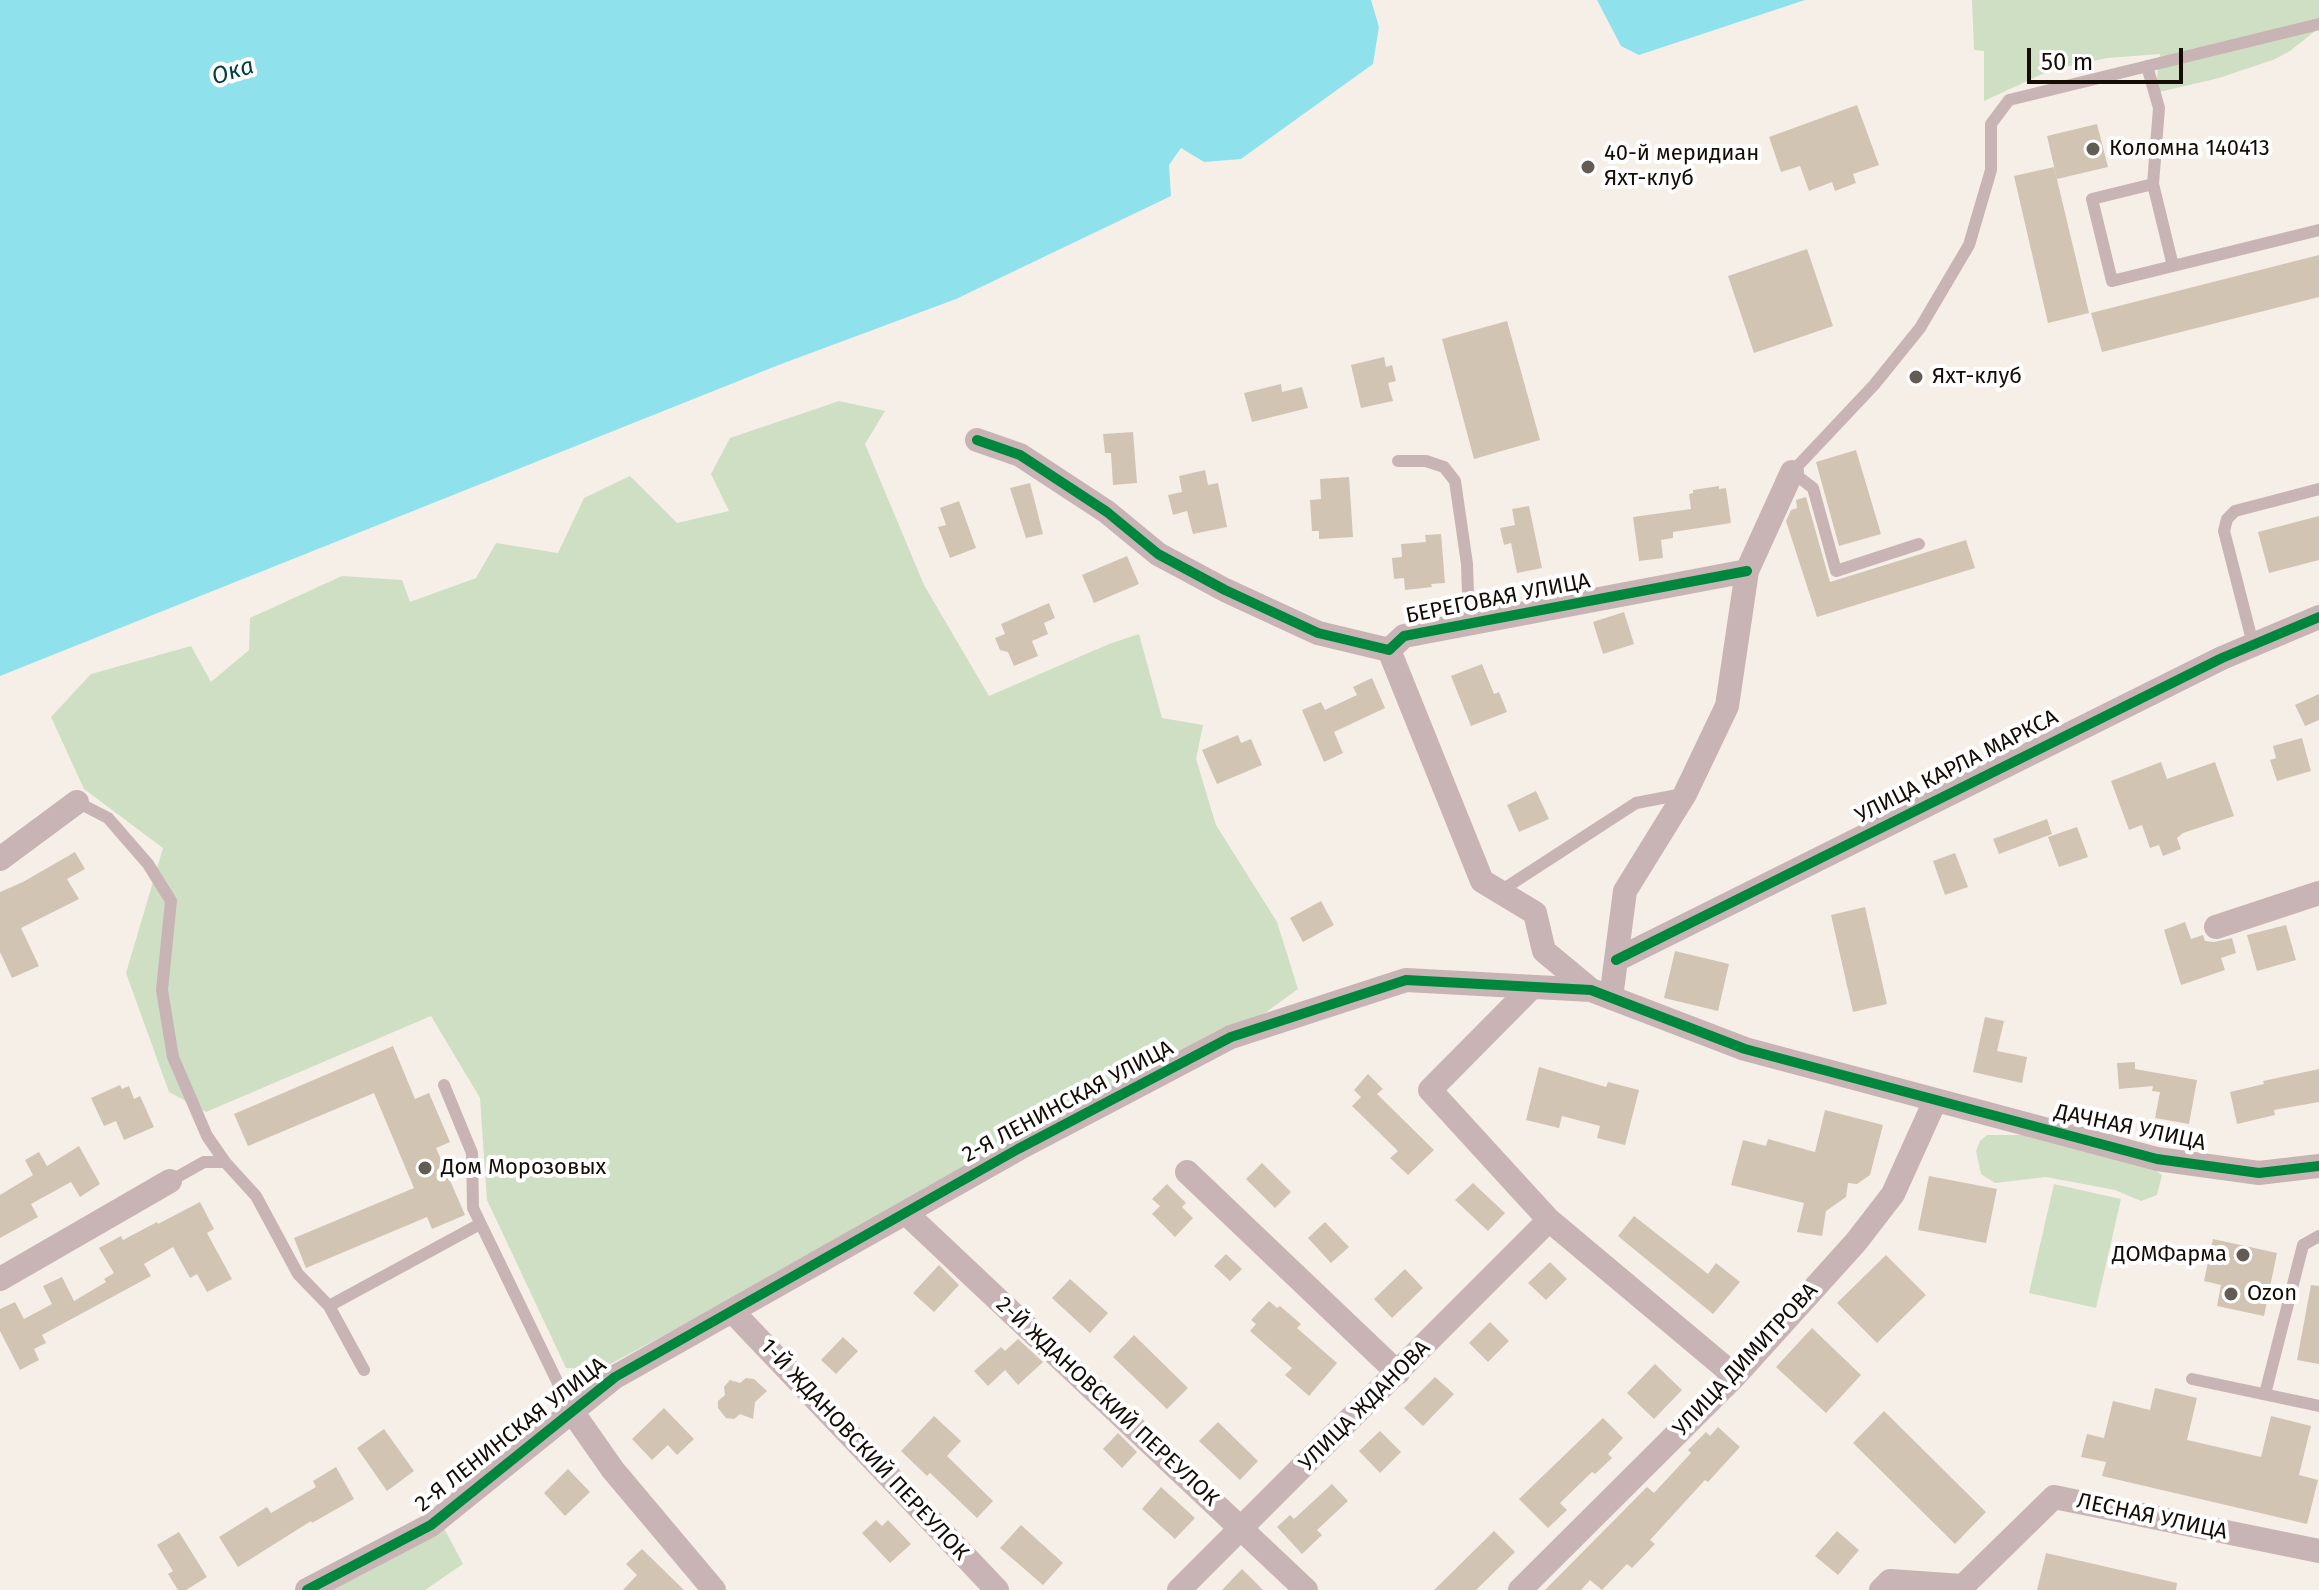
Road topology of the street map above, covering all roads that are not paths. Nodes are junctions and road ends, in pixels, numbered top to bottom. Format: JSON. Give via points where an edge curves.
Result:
{"nodes":[{"id":1,"x":2319,"y":24,"type":"edge"},
{"id":2,"x":2147,"y":66,"type":"junction"},
{"id":3,"x":2153,"y":184,"type":"junction"},
{"id":4,"x":2319,"y":230,"type":"edge"},
{"id":5,"x":2173,"y":266,"type":"junction"},
{"id":6,"x":977,"y":440,"type":"dead end"},
{"id":7,"x":1398,"y":461,"type":"dead end"},
{"id":8,"x":1792,"y":472,"type":"junction"},
{"id":9,"x":2319,"y":489,"type":"edge"},
{"id":10,"x":1919,"y":544,"type":"dead end"},
{"id":11,"x":1747,"y":571,"type":"junction"},
{"id":12,"x":2319,"y":617,"type":"edge"},
{"id":13,"x":1469,"y":624,"type":"junction"},
{"id":14,"x":2253,"y":644,"type":"junction"},
{"id":15,"x":1389,"y":650,"type":"junction"},
{"id":16,"x":1685,"y":794,"type":"junction"},
{"id":17,"x":77,"y":802,"type":"joint"},
{"id":18,"x":0,"y":859,"type":"edge"},
{"id":19,"x":1502,"y":890,"type":"junction"},
{"id":20,"x":2319,"y":893,"type":"edge"},
{"id":21,"x":2216,"y":927,"type":"dead end"},
{"id":22,"x":1616,"y":960,"type":"junction"},
{"id":23,"x":1532,"y":987,"type":"junction"},
{"id":24,"x":1601,"y":994,"type":"junction"},
{"id":25,"x":444,"y":1085,"type":"dead end"},
{"id":26,"x":1935,"y":1101,"type":"junction"},
{"id":27,"x":225,"y":1162,"type":"junction"},
{"id":28,"x":2319,"y":1166,"type":"edge"},
{"id":29,"x":1187,"y":1172,"type":"dead end"},
{"id":30,"x":170,"y":1181,"type":"joint"},
{"id":31,"x":907,"y":1214,"type":"junction"},
{"id":32,"x":1549,"y":1220,"type":"junction"},
{"id":33,"x":480,"y":1224,"type":"junction"},
{"id":34,"x":2319,"y":1236,"type":"edge"},
{"id":35,"x":0,"y":1279,"type":"edge"},
{"id":36,"x":329,"y":1306,"type":"junction"},
{"id":37,"x":732,"y":1311,"type":"junction"},
{"id":38,"x":364,"y":1370,"type":"dead end"},
{"id":39,"x":1398,"y":1373,"type":"junction"},
{"id":40,"x":1735,"y":1376,"type":"junction"},
{"id":41,"x":2192,"y":1379,"type":"dead end"},
{"id":42,"x":2265,"y":1394,"type":"junction"},
{"id":43,"x":2319,"y":1406,"type":"edge"},
{"id":44,"x":571,"y":1410,"type":"junction"},
{"id":45,"x":1243,"y":1529,"type":"junction"},
{"id":46,"x":2318,"y":1549,"type":"edge"},
{"id":47,"x":307,"y":1590,"type":"edge"},
{"id":48,"x":714,"y":1590,"type":"edge"},
{"id":49,"x":997,"y":1590,"type":"edge"},
{"id":50,"x":1179,"y":1590,"type":"edge"},
{"id":51,"x":1306,"y":1590,"type":"edge"},
{"id":52,"x":1520,"y":1590,"type":"edge"},
{"id":53,"x":1881,"y":1590,"type":"edge"}],
"edges":[{"from":1,"to":2,"type":"lane"},
{"from":2,"to":3,"type":"lane","via":[[2159,108]]},
{"from":2,"to":8,"type":"lane","via":[[2009,100],[1991,124],[1991,170],[1969,245],[1920,328]]},
{"from":3,"to":5,"type":"lane"},
{"from":3,"to":5,"type":"lane","via":[[2092,199],[2112,281]]},
{"from":4,"to":5,"type":"lane"},
{"from":6,"to":15,"type":"street","name":"БЕРЕГОВАЯ УЛИЦА","via":[[1020,455],[1107,512],[1158,554],[1225,590],[1318,633]]},
{"from":7,"to":13,"type":"lane","via":[[1444,467],[1455,481]]},
{"from":8,"to":10,"type":"lane","via":[[1813,488],[1836,571]]},
{"from":8,"to":11,"type":"street"},
{"from":9,"to":14,"type":"lane","via":[[2235,511],[2227,519],[2224,531]]},
{"from":11,"to":13,"type":"street","name":"БЕРЕГОВАЯ УЛИЦА"},
{"from":11,"to":16,"type":"street","via":[[1727,706]]},
{"from":12,"to":14,"type":"street","name":"УЛИЦА КАРЛА МАРКСА"},
{"from":13,"to":15,"type":"street","name":"БЕРЕГОВАЯ УЛИЦА","via":[[1404,636]]},
{"from":14,"to":22,"type":"street","name":"УЛИЦА КАРЛА МАРКСА"},
{"from":15,"to":19,"type":"street","via":[[1482,881]]},
{"from":16,"to":19,"type":"lane","via":[[1636,803]]},
{"from":16,"to":22,"type":"street","via":[[1625,891]]},
{"from":17,"to":18,"type":"street"},
{"from":17,"to":27,"type":"lane","via":[[108,818],[148,864],[171,901],[162,990],[173,1057],[207,1136]]},
{"from":19,"to":24,"type":"street","via":[[1535,913],[1544,951]]},
{"from":20,"to":21,"type":"street"},
{"from":22,"to":24,"type":"street"},
{"from":23,"to":24,"type":"street","name":"2-Я ЛЕНИНСКАЯ УЛИЦА"},
{"from":23,"to":31,"type":"street","name":"2-Я ЛЕНИНСКАЯ УЛИЦА","via":[[1406,980],[1231,1037]]},
{"from":23,"to":32,"type":"street","via":[[1430,1090]]},
{"from":24,"to":26,"type":"street","name":"2-Я ЛЕНИНСКАЯ УЛИЦА","via":[[1745,1049]]},
{"from":25,"to":33,"type":"lane","via":[[472,1153],[473,1208]]},
{"from":26,"to":28,"type":"street","name":"ДАЧНАЯ УЛИЦА","via":[[2157,1159],[2259,1173]]},
{"from":26,"to":40,"type":"street","name":"УЛИЦА ДИМИТРОВА","via":[[1893,1194]]},
{"from":27,"to":30,"type":"lane","via":[[204,1162]]},
{"from":27,"to":36,"type":"lane","via":[[256,1196],[298,1274]]},
{"from":29,"to":39,"type":"street"},
{"from":30,"to":35,"type":"street"},
{"from":31,"to":37,"type":"street","name":"2-Я ЛЕНИНСКАЯ УЛИЦА"},
{"from":31,"to":45,"type":"street","name":"2-Й ЖДАНОВСКИЙ ПЕРЕУЛОК"},
{"from":32,"to":39,"type":"street","name":"УЛИЦА ЖДАНОВА"},
{"from":32,"to":40,"type":"street"},
{"from":33,"to":36,"type":"lane"},
{"from":33,"to":44,"type":"lane"},
{"from":34,"to":42,"type":"lane","via":[[2303,1245]]},
{"from":36,"to":38,"type":"lane"},
{"from":37,"to":44,"type":"street","name":"2-Я ЛЕНИНСКАЯ УЛИЦА","via":[[615,1377]]},
{"from":37,"to":49,"type":"street","name":"1-Й ЖДАНОВСКИЙ ПЕРЕУЛОК"},
{"from":39,"to":45,"type":"street","name":"УЛИЦА ЖДАНОВА"},
{"from":40,"to":52,"type":"street","name":"УЛИЦА ДИМИТРОВА"},
{"from":41,"to":42,"type":"lane"},
{"from":42,"to":43,"type":"lane"},
{"from":44,"to":47,"type":"street","name":"2-Я ЛЕНИНСКАЯ УЛИЦА","via":[[431,1525]]},
{"from":44,"to":48,"type":"street","via":[[613,1470]]},
{"from":45,"to":50,"type":"street","name":"УЛИЦА ЖДАНОВА"},
{"from":45,"to":51,"type":"street","name":"2-Й ЖДАНОВСКИЙ ПЕРЕУЛОК"},
{"from":46,"to":53,"type":"street","name":"ЛЕСНАЯ УЛИЦА","via":[[2054,1497],[1963,1586],[1890,1581]]}]}
